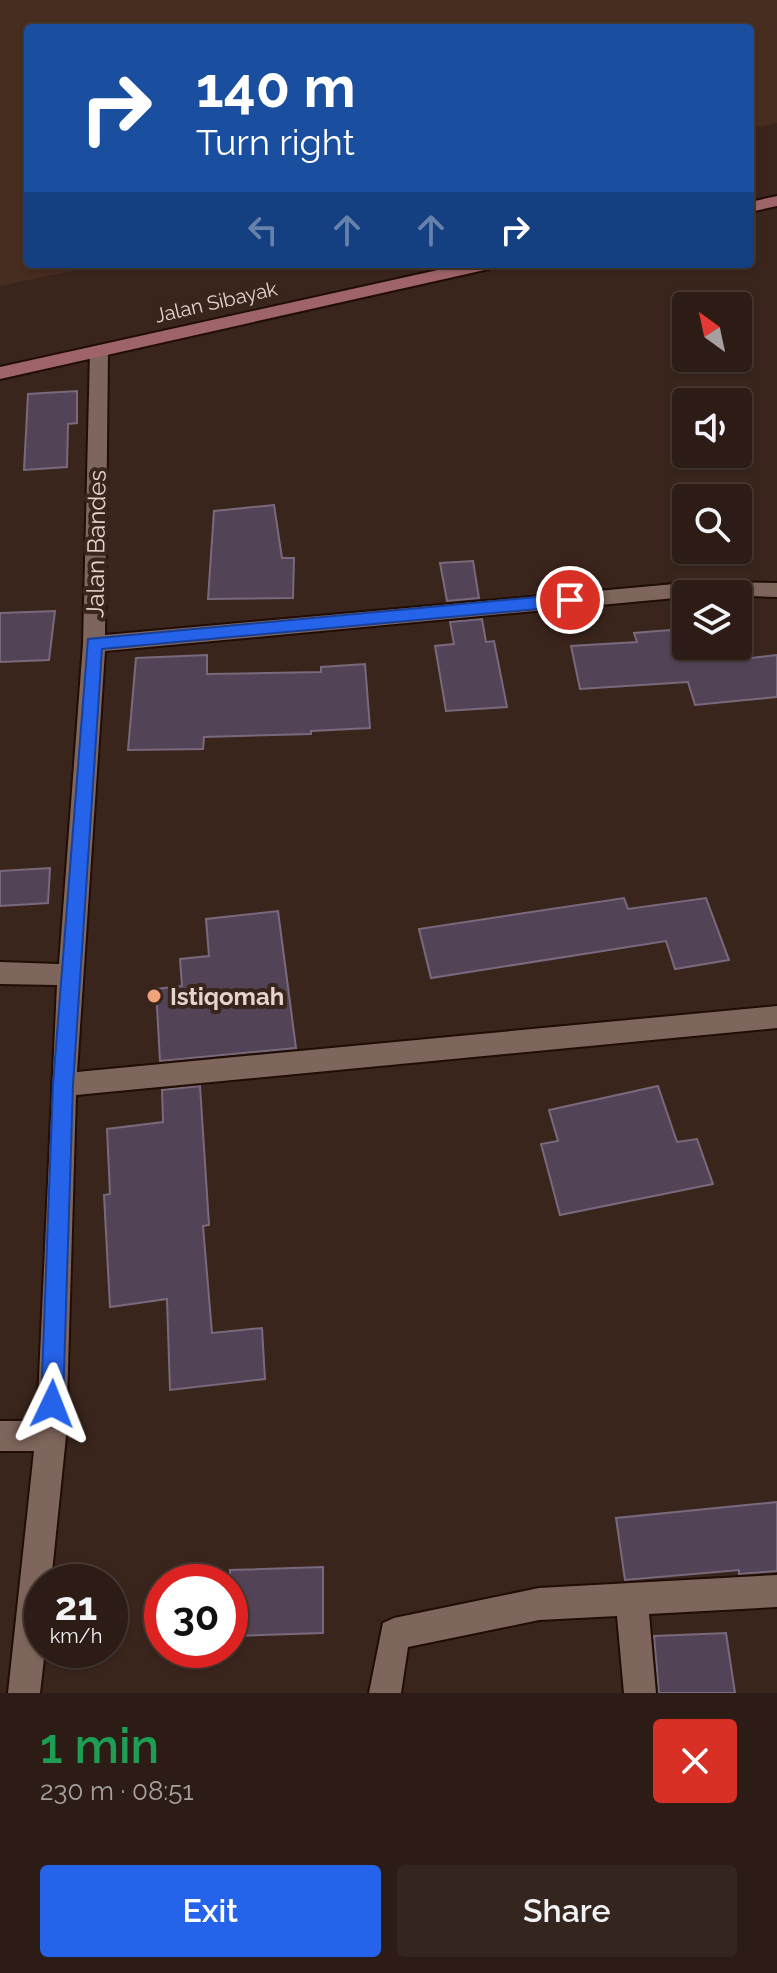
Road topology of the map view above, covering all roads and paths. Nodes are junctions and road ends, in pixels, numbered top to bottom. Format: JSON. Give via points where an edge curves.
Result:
{"nodes":[{"id":1,"x":777,"y":201,"type":"edge"},
{"id":2,"x":754,"y":206,"type":"edge"},
{"id":3,"x":471,"y":268,"type":"edge"},
{"id":4,"x":99,"y":351,"type":"junction"},
{"id":5,"x":0,"y":373,"type":"edge"},
{"id":6,"x":777,"y":590,"type":"edge"},
{"id":7,"x":94,"y":644,"type":"junction"},
{"id":8,"x":0,"y":973,"type":"edge"},
{"id":9,"x":73,"y":975,"type":"junction"},
{"id":10,"x":777,"y":1017,"type":"edge"},
{"id":11,"x":63,"y":1085,"type":"junction"},
{"id":12,"x":0,"y":1436,"type":"edge"},
{"id":13,"x":51,"y":1436,"type":"junction"},
{"id":14,"x":777,"y":1591,"type":"edge"},
{"id":15,"x":632,"y":1599,"type":"junction"},
{"id":16,"x":24,"y":1693,"type":"edge"},
{"id":17,"x":385,"y":1693,"type":"edge"},
{"id":18,"x":640,"y":1693,"type":"edge"}],
"edges":[{"from":1,"to":2,"type":"street"},
{"from":3,"to":4,"type":"street","name":"Jalan Sibayak"},
{"from":4,"to":5,"type":"street","name":"Jalan Sibayak"},
{"from":4,"to":7,"type":"street","name":"Jalan Bandes"},
{"from":6,"to":7,"type":"street","via":[[697,589]]},
{"from":7,"to":9,"type":"street","name":"Jalan Bandes"},
{"from":8,"to":9,"type":"street"},
{"from":9,"to":11,"type":"street","name":"Jalan Bandes"},
{"from":10,"to":11,"type":"street"},
{"from":11,"to":13,"type":"street","name":"Jalan Bandes"},
{"from":12,"to":13,"type":"street"},
{"from":13,"to":16,"type":"street","name":"Jalan Bandes"},
{"from":14,"to":15,"type":"street"},
{"from":15,"to":17,"type":"street","via":[[539,1604],[394,1634]]},
{"from":15,"to":18,"type":"street"}]}
